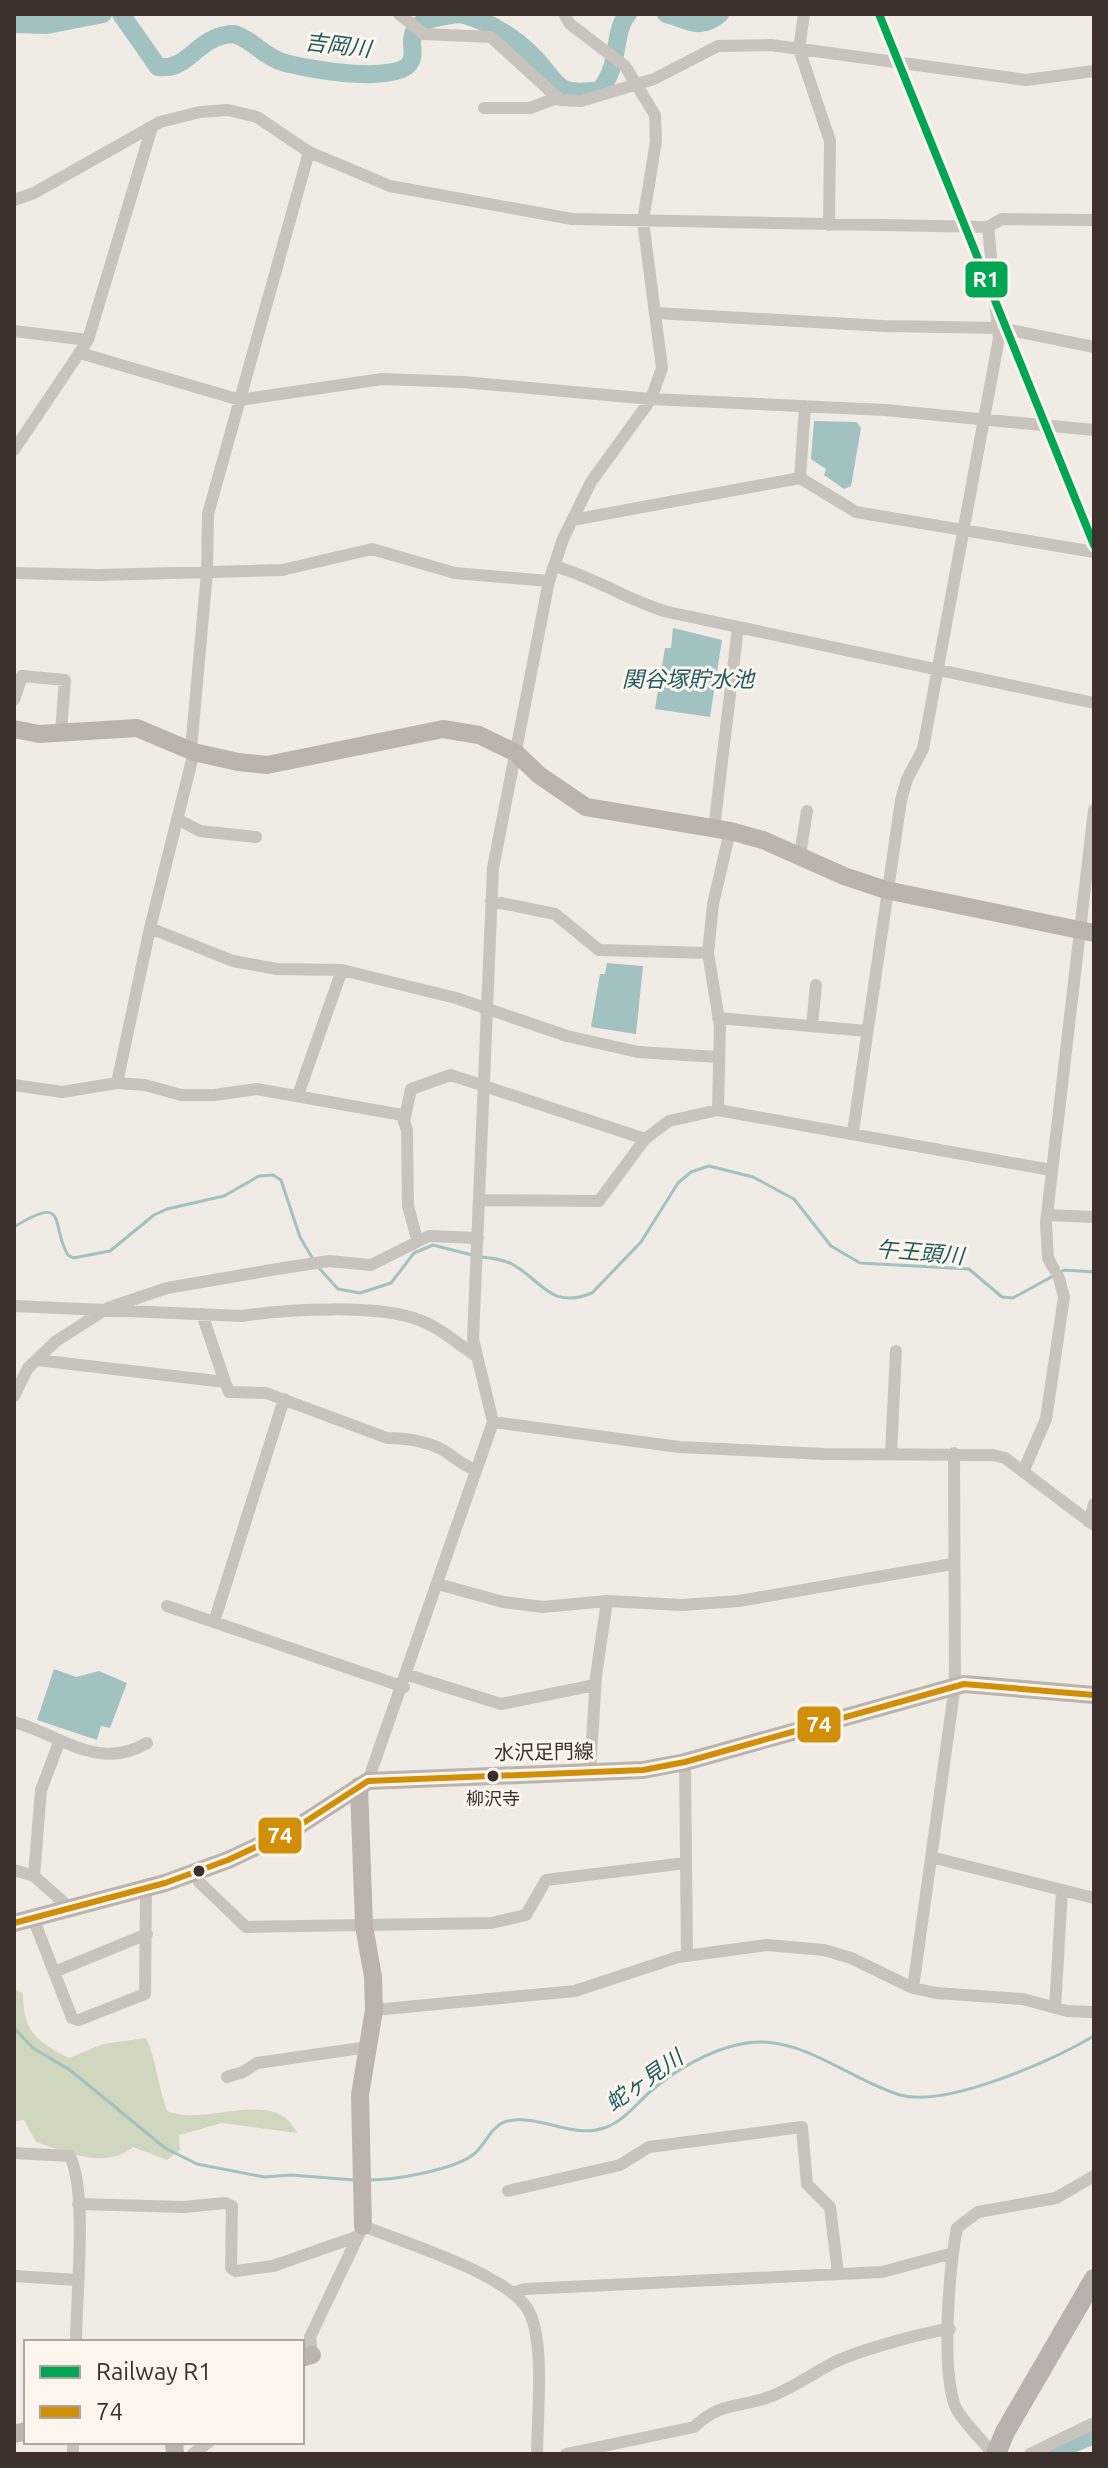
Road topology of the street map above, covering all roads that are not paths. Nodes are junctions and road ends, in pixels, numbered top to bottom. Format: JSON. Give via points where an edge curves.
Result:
{"nodes":[{"id":1,"x":399,"y":14,"type":"edge"},
{"id":2,"x":564,"y":14,"type":"edge"},
{"id":3,"x":804,"y":14,"type":"edge"},
{"id":4,"x":799,"y":49,"type":"junction"},
{"id":5,"x":1094,"y":71,"type":"edge"},
{"id":6,"x":638,"y":83,"type":"junction"},
{"id":7,"x":557,"y":98,"type":"junction"},
{"id":8,"x":484,"y":108,"type":"dead end"},
{"id":9,"x":152,"y":127,"type":"junction"},
{"id":10,"x":309,"y":152,"type":"junction"},
{"id":11,"x":14,"y":200,"type":"edge"},
{"id":12,"x":1094,"y":220,"type":"edge"},
{"id":13,"x":643,"y":221,"type":"junction"},
{"id":14,"x":829,"y":225,"type":"junction"},
{"id":15,"x":988,"y":227,"type":"junction"},
{"id":16,"x":656,"y":313,"type":"junction"},
{"id":17,"x":1000,"y":328,"type":"junction"},
{"id":18,"x":14,"y":331,"type":"edge"},
{"id":19,"x":88,"y":340,"type":"junction"},
{"id":20,"x":1094,"y":347,"type":"edge"},
{"id":21,"x":80,"y":353,"type":"junction"},
{"id":22,"x":651,"y":399,"type":"junction"},
{"id":23,"x":240,"y":400,"type":"junction"},
{"id":24,"x":805,"y":406,"type":"junction"},
{"id":25,"x":984,"y":420,"type":"junction"},
{"id":26,"x":1094,"y":430,"type":"edge"},
{"id":27,"x":14,"y":450,"type":"edge"},
{"id":28,"x":800,"y":478,"type":"junction"},
{"id":29,"x":572,"y":520,"type":"junction"},
{"id":30,"x":962,"y":529,"type":"junction"},
{"id":31,"x":1094,"y":552,"type":"edge"},
{"id":32,"x":554,"y":566,"type":"junction"},
{"id":33,"x":207,"y":572,"type":"junction"},
{"id":34,"x":14,"y":573,"type":"edge"},
{"id":35,"x":549,"y":581,"type":"junction"},
{"id":36,"x":738,"y":627,"type":"junction"},
{"id":37,"x":936,"y":670,"type":"junction"},
{"id":38,"x":14,"y":700,"type":"edge"},
{"id":39,"x":1094,"y":703,"type":"edge"},
{"id":40,"x":14,"y":729,"type":"edge"},
{"id":41,"x":61,"y":732,"type":"junction"},
{"id":42,"x":193,"y":750,"type":"junction"},
{"id":43,"x":516,"y":753,"type":"junction"},
{"id":44,"x":1094,"y":810,"type":"edge"},
{"id":45,"x":807,"y":811,"type":"dead end"},
{"id":46,"x":177,"y":819,"type":"junction"},
{"id":47,"x":722,"y":830,"type":"junction"},
{"id":48,"x":256,"y":837,"type":"dead end"},
{"id":49,"x":800,"y":855,"type":"junction"},
{"id":50,"x":886,"y":890,"type":"junction"},
{"id":51,"x":491,"y":901,"type":"junction"},
{"id":52,"x":150,"y":928,"type":"junction"},
{"id":53,"x":1086,"y":931,"type":"edge"},
{"id":54,"x":708,"y":953,"type":"junction"},
{"id":55,"x":342,"y":970,"type":"junction"},
{"id":56,"x":816,"y":985,"type":"dead end"},
{"id":57,"x":485,"y":1009,"type":"junction"},
{"id":58,"x":718,"y":1018,"type":"junction"},
{"id":59,"x":812,"y":1026,"type":"junction"},
{"id":60,"x":867,"y":1031,"type":"junction"},
{"id":61,"x":718,"y":1057,"type":"junction"},
{"id":62,"x":117,"y":1083,"type":"junction"},
{"id":63,"x":483,"y":1083,"type":"junction"},
{"id":64,"x":14,"y":1085,"type":"edge"},
{"id":65,"x":298,"y":1095,"type":"junction"},
{"id":66,"x":718,"y":1110,"type":"junction"},
{"id":67,"x":404,"y":1122,"type":"junction"},
{"id":68,"x":853,"y":1132,"type":"junction"},
{"id":69,"x":645,"y":1139,"type":"junction"},
{"id":70,"x":1051,"y":1170,"type":"junction"},
{"id":71,"x":479,"y":1200,"type":"junction"},
{"id":72,"x":1047,"y":1215,"type":"junction"},
{"id":73,"x":1094,"y":1217,"type":"edge"},
{"id":74,"x":417,"y":1239,"type":"junction"},
{"id":75,"x":478,"y":1242,"type":"junction"},
{"id":76,"x":14,"y":1306,"type":"edge"},
{"id":77,"x":108,"y":1308,"type":"junction"},
{"id":78,"x":202,"y":1314,"type":"junction"},
{"id":79,"x":896,"y":1351,"type":"dead end"},
{"id":80,"x":476,"y":1356,"type":"junction"},
{"id":81,"x":37,"y":1360,"type":"junction"},
{"id":82,"x":225,"y":1382,"type":"junction"},
{"id":83,"x":14,"y":1396,"type":"edge"},
{"id":84,"x":284,"y":1399,"type":"junction"},
{"id":85,"x":493,"y":1422,"type":"junction"},
{"id":86,"x":891,"y":1453,"type":"junction"},
{"id":87,"x":954,"y":1453,"type":"junction"},
{"id":88,"x":476,"y":1470,"type":"junction"},
{"id":89,"x":1023,"y":1472,"type":"junction"},
{"id":90,"x":1094,"y":1504,"type":"edge"},
{"id":91,"x":1091,"y":1524,"type":"edge"},
{"id":92,"x":952,"y":1564,"type":"junction"},
{"id":93,"x":438,"y":1584,"type":"junction"},
{"id":94,"x":607,"y":1601,"type":"junction"},
{"id":95,"x":167,"y":1606,"type":"dead end"},
{"id":96,"x":214,"y":1622,"type":"junction"},
{"id":97,"x":406,"y":1681,"type":"junction"},
{"id":98,"x":595,"y":1685,"type":"junction"},
{"id":99,"x":955,"y":1685,"type":"junction"},
{"id":100,"x":1094,"y":1695,"type":"edge"},
{"id":101,"x":14,"y":1722,"type":"edge"},
{"id":102,"x":60,"y":1740,"type":"junction"},
{"id":103,"x":147,"y":1743,"type":"dead end"},
{"id":104,"x":685,"y":1762,"type":"junction"},
{"id":105,"x":590,"y":1773,"type":"junction"},
{"id":106,"x":363,"y":1783,"type":"junction"},
{"id":107,"x":931,"y":1857,"type":"junction"},
{"id":108,"x":686,"y":1863,"type":"junction"},
{"id":109,"x":14,"y":1870,"type":"edge"},
{"id":110,"x":34,"y":1876,"type":"junction"},
{"id":111,"x":199,"y":1882,"type":"dead end"},
{"id":112,"x":146,"y":1888,"type":"junction"},
{"id":113,"x":1062,"y":1890,"type":"junction"},
{"id":114,"x":1094,"y":1898,"type":"edge"},
{"id":115,"x":70,"y":1908,"type":"junction"},
{"id":116,"x":33,"y":1918,"type":"junction"},
{"id":117,"x":14,"y":1923,"type":"edge"},
{"id":118,"x":364,"y":1926,"type":"junction"},
{"id":119,"x":147,"y":1934,"type":"junction"},
{"id":120,"x":687,"y":1956,"type":"junction"},
{"id":121,"x":54,"y":1972,"type":"junction"},
{"id":122,"x":913,"y":1988,"type":"junction"},
{"id":123,"x":1055,"y":2008,"type":"junction"},
{"id":124,"x":374,"y":2010,"type":"junction"},
{"id":125,"x":1094,"y":2012,"type":"edge"},
{"id":126,"x":368,"y":2047,"type":"junction"},
{"id":127,"x":227,"y":2077,"type":"dead end"},
{"id":128,"x":14,"y":2153,"type":"edge"},
{"id":129,"x":1094,"y":2176,"type":"edge"},
{"id":130,"x":508,"y":2191,"type":"dead end"},
{"id":131,"x":78,"y":2204,"type":"junction"},
{"id":132,"x":360,"y":2232,"type":"junction"},
{"id":133,"x":953,"y":2253,"type":"junction"},
{"id":134,"x":838,"y":2274,"type":"junction"},
{"id":135,"x":14,"y":2276,"type":"edge"},
{"id":136,"x":1094,"y":2279,"type":"edge"},
{"id":137,"x":77,"y":2280,"type":"junction"},
{"id":138,"x":512,"y":2293,"type":"junction"},
{"id":139,"x":950,"y":2329,"type":"junction"},
{"id":140,"x":76,"y":2340,"type":"edge"},
{"id":141,"x":307,"y":2356,"type":"edge"},
{"id":142,"x":1094,"y":2423,"type":"edge"},
{"id":143,"x":537,"y":2454,"type":"edge"},
{"id":144,"x":566,"y":2454,"type":"edge"},
{"id":145,"x":995,"y":2454,"type":"edge"},
{"id":146,"x":1030,"y":2454,"type":"edge"}],
"edges":[{"from":1,"to":7,"type":"street","via":[[424,34],[491,37]]},
{"from":2,"to":6,"type":"street"},
{"from":3,"to":4,"type":"street"},
{"from":4,"to":5,"type":"street","via":[[1026,80]]},
{"from":4,"to":6,"type":"street","via":[[718,46]]},
{"from":4,"to":14,"type":"street","via":[[830,141]]},
{"from":6,"to":7,"type":"street","via":[[581,101]]},
{"from":6,"to":13,"type":"street","via":[[655,115]]},
{"from":7,"to":8,"type":"street","via":[[530,108]]},
{"from":9,"to":10,"type":"street","via":[[200,112],[228,110],[257,117]]},
{"from":9,"to":11,"type":"street"},
{"from":9,"to":19,"type":"street"},
{"from":10,"to":13,"type":"street","via":[[390,186],[454,200],[572,219]]},
{"from":10,"to":23,"type":"street"},
{"from":12,"to":15,"type":"street","via":[[1002,219]]},
{"from":13,"to":14,"type":"street"},
{"from":13,"to":16,"type":"street"},
{"from":14,"to":15,"type":"street"},
{"from":15,"to":17,"type":"street"},
{"from":16,"to":17,"type":"street"},
{"from":16,"to":22,"type":"street","via":[[662,368]]},
{"from":17,"to":20,"type":"street"},
{"from":17,"to":25,"type":"street"},
{"from":18,"to":19,"type":"street"},
{"from":19,"to":21,"type":"street"},
{"from":21,"to":23,"type":"street"},
{"from":21,"to":27,"type":"street"},
{"from":22,"to":23,"type":"street","via":[[382,379]]},
{"from":22,"to":24,"type":"street"},
{"from":22,"to":29,"type":"street","via":[[591,482]]},
{"from":23,"to":33,"type":"street","via":[[208,514]]},
{"from":24,"to":25,"type":"street"},
{"from":24,"to":28,"type":"street"},
{"from":25,"to":26,"type":"street"},
{"from":25,"to":30,"type":"street"},
{"from":28,"to":29,"type":"street"},
{"from":28,"to":30,"type":"street","via":[[856,512]]},
{"from":29,"to":32,"type":"street"},
{"from":30,"to":31,"type":"street"},
{"from":30,"to":37,"type":"street"},
{"from":32,"to":35,"type":"street"},
{"from":32,"to":36,"type":"street","via":[[585,574],[641,605]]},
{"from":33,"to":34,"type":"street"},
{"from":33,"to":35,"type":"street","via":[[282,570],[372,549],[455,573]]},
{"from":33,"to":42,"type":"street"},
{"from":35,"to":43,"type":"street"},
{"from":36,"to":37,"type":"street"},
{"from":36,"to":47,"type":"street"},
{"from":37,"to":39,"type":"street"},
{"from":37,"to":50,"type":"street","via":[[923,749],[901,800]]},
{"from":38,"to":41,"type":"street","via":[[22,676],[65,680]]},
{"from":40,"to":41,"type":"street"},
{"from":41,"to":42,"type":"street","via":[[137,728]]},
{"from":42,"to":43,"type":"street","via":[[267,765],[443,729],[479,735]]},
{"from":42,"to":46,"type":"street"},
{"from":43,"to":47,"type":"street","via":[[586,807]]},
{"from":43,"to":51,"type":"street","via":[[497,841]]},
{"from":44,"to":53,"type":"street"},
{"from":45,"to":49,"type":"street"},
{"from":46,"to":48,"type":"street","via":[[200,831]]},
{"from":46,"to":52,"type":"street"},
{"from":47,"to":49,"type":"street"},
{"from":47,"to":54,"type":"street"},
{"from":49,"to":50,"type":"street"},
{"from":50,"to":53,"type":"street"},
{"from":50,"to":60,"type":"street"},
{"from":51,"to":54,"type":"street","via":[[555,914],[599,950]]},
{"from":51,"to":57,"type":"street"},
{"from":52,"to":55,"type":"street","via":[[233,961],[277,969]]},
{"from":52,"to":62,"type":"street"},
{"from":53,"to":70,"type":"street"},
{"from":54,"to":58,"type":"street"},
{"from":55,"to":57,"type":"street"},
{"from":55,"to":65,"type":"street"},
{"from":56,"to":59,"type":"street"},
{"from":57,"to":61,"type":"street","via":[[638,1052]]},
{"from":57,"to":63,"type":"street"},
{"from":58,"to":59,"type":"street"},
{"from":58,"to":61,"type":"street"},
{"from":59,"to":60,"type":"street"},
{"from":60,"to":68,"type":"street"},
{"from":61,"to":66,"type":"street"},
{"from":62,"to":64,"type":"street","via":[[62,1092]]},
{"from":62,"to":65,"type":"street","via":[[181,1095],[257,1089]]},
{"from":63,"to":67,"type":"street","via":[[451,1075],[411,1089]]},
{"from":63,"to":69,"type":"street"},
{"from":63,"to":71,"type":"street"},
{"from":65,"to":67,"type":"street","via":[[402,1115]]},
{"from":66,"to":68,"type":"street"},
{"from":66,"to":69,"type":"street","via":[[669,1121]]},
{"from":67,"to":74,"type":"street","via":[[408,1206]]},
{"from":68,"to":70,"type":"street"},
{"from":69,"to":71,"type":"street","via":[[599,1201]]},
{"from":70,"to":72,"type":"street"},
{"from":71,"to":75,"type":"street"},
{"from":72,"to":73,"type":"street"},
{"from":72,"to":89,"type":"street","via":[[1048,1258],[1064,1297],[1046,1419]]},
{"from":74,"to":75,"type":"street"},
{"from":74,"to":77,"type":"street","via":[[371,1265],[308,1264],[167,1288]]},
{"from":75,"to":80,"type":"street"},
{"from":76,"to":77,"type":"street"},
{"from":77,"to":78,"type":"street"},
{"from":77,"to":81,"type":"street","via":[[56,1341]]},
{"from":78,"to":80,"type":"street","via":[[401,1314],[423,1321]]},
{"from":78,"to":82,"type":"street"},
{"from":79,"to":86,"type":"street"},
{"from":80,"to":85,"type":"street"},
{"from":81,"to":82,"type":"street"},
{"from":81,"to":83,"type":"street"},
{"from":82,"to":84,"type":"street","via":[[229,1392]]},
{"from":84,"to":88,"type":"street","via":[[387,1438],[444,1450]]},
{"from":84,"to":96,"type":"street"},
{"from":85,"to":86,"type":"street","via":[[679,1447]]},
{"from":85,"to":88,"type":"street"},
{"from":86,"to":87,"type":"street"},
{"from":87,"to":89,"type":"street","via":[[1005,1458]]},
{"from":87,"to":92,"type":"street"},
{"from":88,"to":93,"type":"street"},
{"from":89,"to":91,"type":"street"},
{"from":90,"to":91,"type":"street"},
{"from":92,"to":94,"type":"street","via":[[739,1601]]},
{"from":92,"to":99,"type":"street"},
{"from":93,"to":94,"type":"street","via":[[543,1607]]},
{"from":93,"to":97,"type":"street"},
{"from":94,"to":98,"type":"street"},
{"from":95,"to":96,"type":"street"},
{"from":96,"to":97,"type":"street"},
{"from":97,"to":98,"type":"street","via":[[501,1704]]},
{"from":97,"to":106,"type":"street"},
{"from":98,"to":105,"type":"street"},
{"from":99,"to":100,"type":"street","name":"水沢足門線"},
{"from":99,"to":104,"type":"street","name":"水沢足門線"},
{"from":99,"to":107,"type":"street"},
{"from":101,"to":102,"type":"street"},
{"from":102,"to":103,"type":"street","via":[[111,1755],[129,1754]]},
{"from":102,"to":110,"type":"street","via":[[41,1790]]},
{"from":104,"to":105,"type":"street","name":"水沢足門線"},
{"from":104,"to":108,"type":"street"},
{"from":105,"to":106,"type":"street","name":"水沢足門線"},
{"from":106,"to":112,"type":"street","via":[[257,1848]]},
{"from":106,"to":118,"type":"street"},
{"from":107,"to":113,"type":"street"},
{"from":107,"to":122,"type":"street"},
{"from":108,"to":118,"type":"street","via":[[546,1880],[520,1919]]},
{"from":108,"to":120,"type":"street"},
{"from":109,"to":110,"type":"street"},
{"from":110,"to":115,"type":"street"},
{"from":111,"to":118,"type":"street","via":[[246,1927]]},
{"from":112,"to":115,"type":"street"},
{"from":112,"to":119,"type":"street"},
{"from":113,"to":114,"type":"street"},
{"from":113,"to":123,"type":"street"},
{"from":115,"to":116,"type":"street"},
{"from":116,"to":117,"type":"street"},
{"from":116,"to":121,"type":"street"},
{"from":118,"to":124,"type":"street"},
{"from":119,"to":121,"type":"street"},
{"from":119,"to":121,"type":"street","via":[[145,1994],[79,2020],[72,2018]]},
{"from":120,"to":122,"type":"street","via":[[746,1945],[824,1950]]},
{"from":120,"to":124,"type":"street","via":[[575,1991]]},
{"from":122,"to":123,"type":"street","via":[[1023,1999]]},
{"from":123,"to":125,"type":"street"},
{"from":124,"to":126,"type":"street"},
{"from":126,"to":127,"type":"street","via":[[257,2063]]},
{"from":126,"to":132,"type":"street","via":[[360,2095]]},
{"from":128,"to":131,"type":"street","via":[[70,2156]]},
{"from":129,"to":133,"type":"street","via":[[1056,2198],[968,2217],[957,2228]]},
{"from":130,"to":134,"type":"street","via":[[620,2165],[649,2147],[802,2127],[807,2184],[830,2207]]},
{"from":131,"to":132,"type":"street","via":[[225,2203],[232,2206],[231,2268],[236,2271],[273,2266]]},
{"from":131,"to":137,"type":"street"},
{"from":132,"to":138,"type":"street","via":[[502,2284]]},
{"from":132,"to":141,"type":"street","via":[[310,2337]]},
{"from":133,"to":134,"type":"street","via":[[882,2272]]},
{"from":133,"to":139,"type":"street"},
{"from":134,"to":138,"type":"street"},
{"from":135,"to":137,"type":"street"},
{"from":136,"to":145,"type":"main road"},
{"from":137,"to":140,"type":"street"},
{"from":138,"to":143,"type":"street","via":[[527,2308],[534,2327]]},
{"from":139,"to":144,"type":"street","via":[[833,2363],[804,2383],[762,2400],[733,2403],[694,2427]]},
{"from":139,"to":145,"type":"street","via":[[956,2410]]},
{"from":142,"to":146,"type":"street"}]}
